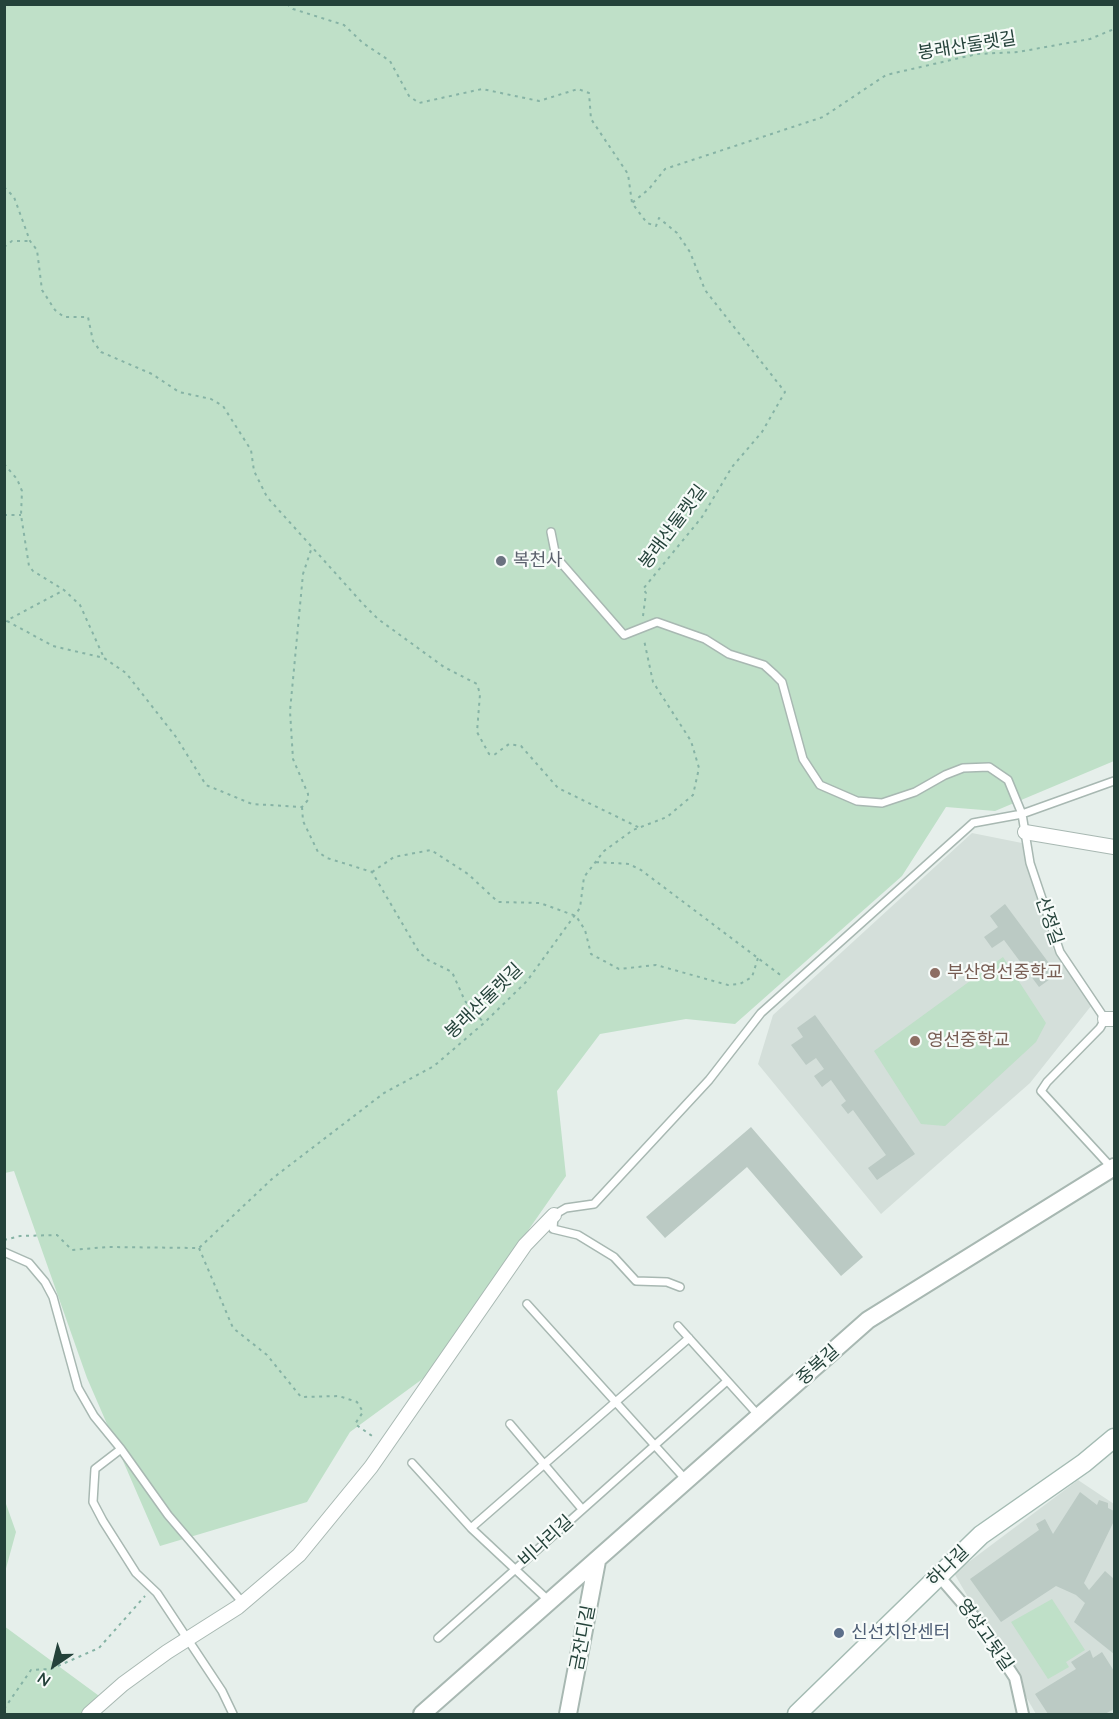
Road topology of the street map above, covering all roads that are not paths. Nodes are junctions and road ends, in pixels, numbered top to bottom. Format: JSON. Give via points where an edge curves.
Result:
{"nodes":[{"id":1,"x":551,"y":532,"type":"dead end"},
{"id":2,"x":1114,"y":781,"type":"edge"},
{"id":3,"x":1022,"y":814,"type":"junction"},
{"id":4,"x":1025,"y":831,"type":"junction"},
{"id":5,"x":1114,"y":847,"type":"edge"},
{"id":6,"x":1110,"y":1019,"type":"edge"},
{"id":7,"x":1114,"y":1169,"type":"edge"},
{"id":8,"x":554,"y":1215,"type":"junction"},
{"id":9,"x":4,"y":1252,"type":"edge"},
{"id":10,"x":680,"y":1287,"type":"dead end"},
{"id":11,"x":527,"y":1304,"type":"dead end"},
{"id":12,"x":678,"y":1326,"type":"dead end"},
{"id":13,"x":689,"y":1338,"type":"junction"},
{"id":14,"x":727,"y":1381,"type":"junction"},
{"id":15,"x":615,"y":1401,"type":"junction"},
{"id":16,"x":759,"y":1416,"type":"junction"},
{"id":17,"x":510,"y":1424,"type":"dead end"},
{"id":18,"x":1114,"y":1438,"type":"edge"},
{"id":19,"x":654,"y":1444,"type":"junction"},
{"id":20,"x":121,"y":1449,"type":"junction"},
{"id":21,"x":412,"y":1463,"type":"dead end"},
{"id":22,"x":543,"y":1464,"type":"junction"},
{"id":23,"x":687,"y":1481,"type":"junction"},
{"id":24,"x":582,"y":1509,"type":"junction"},
{"id":25,"x":471,"y":1528,"type":"junction"},
{"id":26,"x":597,"y":1560,"type":"junction"},
{"id":27,"x":515,"y":1568,"type":"junction"},
{"id":28,"x":938,"y":1575,"type":"junction"},
{"id":29,"x":550,"y":1602,"type":"junction"},
{"id":30,"x":243,"y":1603,"type":"junction"},
{"id":31,"x":187,"y":1638,"type":"junction"},
{"id":32,"x":438,"y":1638,"type":"dead end"},
{"id":33,"x":801,"y":1713,"type":"edge"},
{"id":34,"x":89,"y":1714,"type":"edge"},
{"id":35,"x":233,"y":1714,"type":"edge"},
{"id":36,"x":422,"y":1714,"type":"edge"},
{"id":37,"x":568,"y":1714,"type":"edge"},
{"id":38,"x":1023,"y":1714,"type":"edge"}],
"edges":[{"from":1,"to":3,"type":"lane","name":"산정길","via":[[556,557],[624,635],[657,622],[764,665],[782,682],[803,759],[820,785],[857,801],[882,803],[963,768],[989,767],[1008,780]]},
{"from":2,"to":3,"type":"lane"},
{"from":3,"to":4,"type":"lane","name":"산정길"},
{"from":3,"to":8,"type":"lane","via":[[973,823],[760,1013],[710,1080],[594,1204],[566,1208]]},
{"from":4,"to":5,"type":"street"},
{"from":4,"to":6,"type":"lane","name":"산정길","via":[[1030,863],[1060,952]]},
{"from":6,"to":7,"type":"lane","name":"산정길","via":[[1041,1091]]},
{"from":7,"to":16,"type":"street","name":"중복길","via":[[868,1320]]},
{"from":8,"to":10,"type":"lane","via":[[553,1229],[578,1235],[614,1257],[636,1281],[667,1282]]},
{"from":8,"to":30,"type":"street","via":[[525,1245],[433,1382],[299,1555]]},
{"from":9,"to":20,"type":"lane","via":[[29,1263],[45,1282],[53,1296],[78,1388],[94,1416]]},
{"from":11,"to":15,"type":"lane"},
{"from":12,"to":13,"type":"lane"},
{"from":13,"to":14,"type":"lane"},
{"from":13,"to":15,"type":"lane"},
{"from":14,"to":16,"type":"lane"},
{"from":14,"to":19,"type":"lane","name":"비나리길"},
{"from":15,"to":19,"type":"lane"},
{"from":15,"to":22,"type":"lane"},
{"from":16,"to":23,"type":"street","name":"중복길"},
{"from":17,"to":22,"type":"lane"},
{"from":18,"to":28,"type":"main road","name":"하나길","via":[[981,1535]]},
{"from":19,"to":23,"type":"lane"},
{"from":19,"to":24,"type":"lane","name":"비나리길"},
{"from":20,"to":30,"type":"lane","via":[[168,1515]]},
{"from":20,"to":31,"type":"lane","via":[[95,1469],[93,1502],[136,1573],[152,1588]]},
{"from":21,"to":25,"type":"lane"},
{"from":22,"to":24,"type":"lane"},
{"from":22,"to":25,"type":"lane"},
{"from":23,"to":26,"type":"street","name":"중복길"},
{"from":24,"to":27,"type":"lane","name":"비나리길"},
{"from":25,"to":27,"type":"lane"},
{"from":26,"to":29,"type":"street","name":"중복길"},
{"from":26,"to":37,"type":"street","name":"금잔디길"},
{"from":27,"to":29,"type":"lane"},
{"from":27,"to":32,"type":"lane","name":"비나리길"},
{"from":28,"to":33,"type":"main road","name":"하나길"},
{"from":28,"to":38,"type":"street","name":"영상고뒷길","via":[[976,1619],[1015,1678]]},
{"from":29,"to":36,"type":"street","name":"중복길"},
{"from":30,"to":31,"type":"street"},
{"from":31,"to":34,"type":"street"},
{"from":31,"to":35,"type":"lane"}]}
